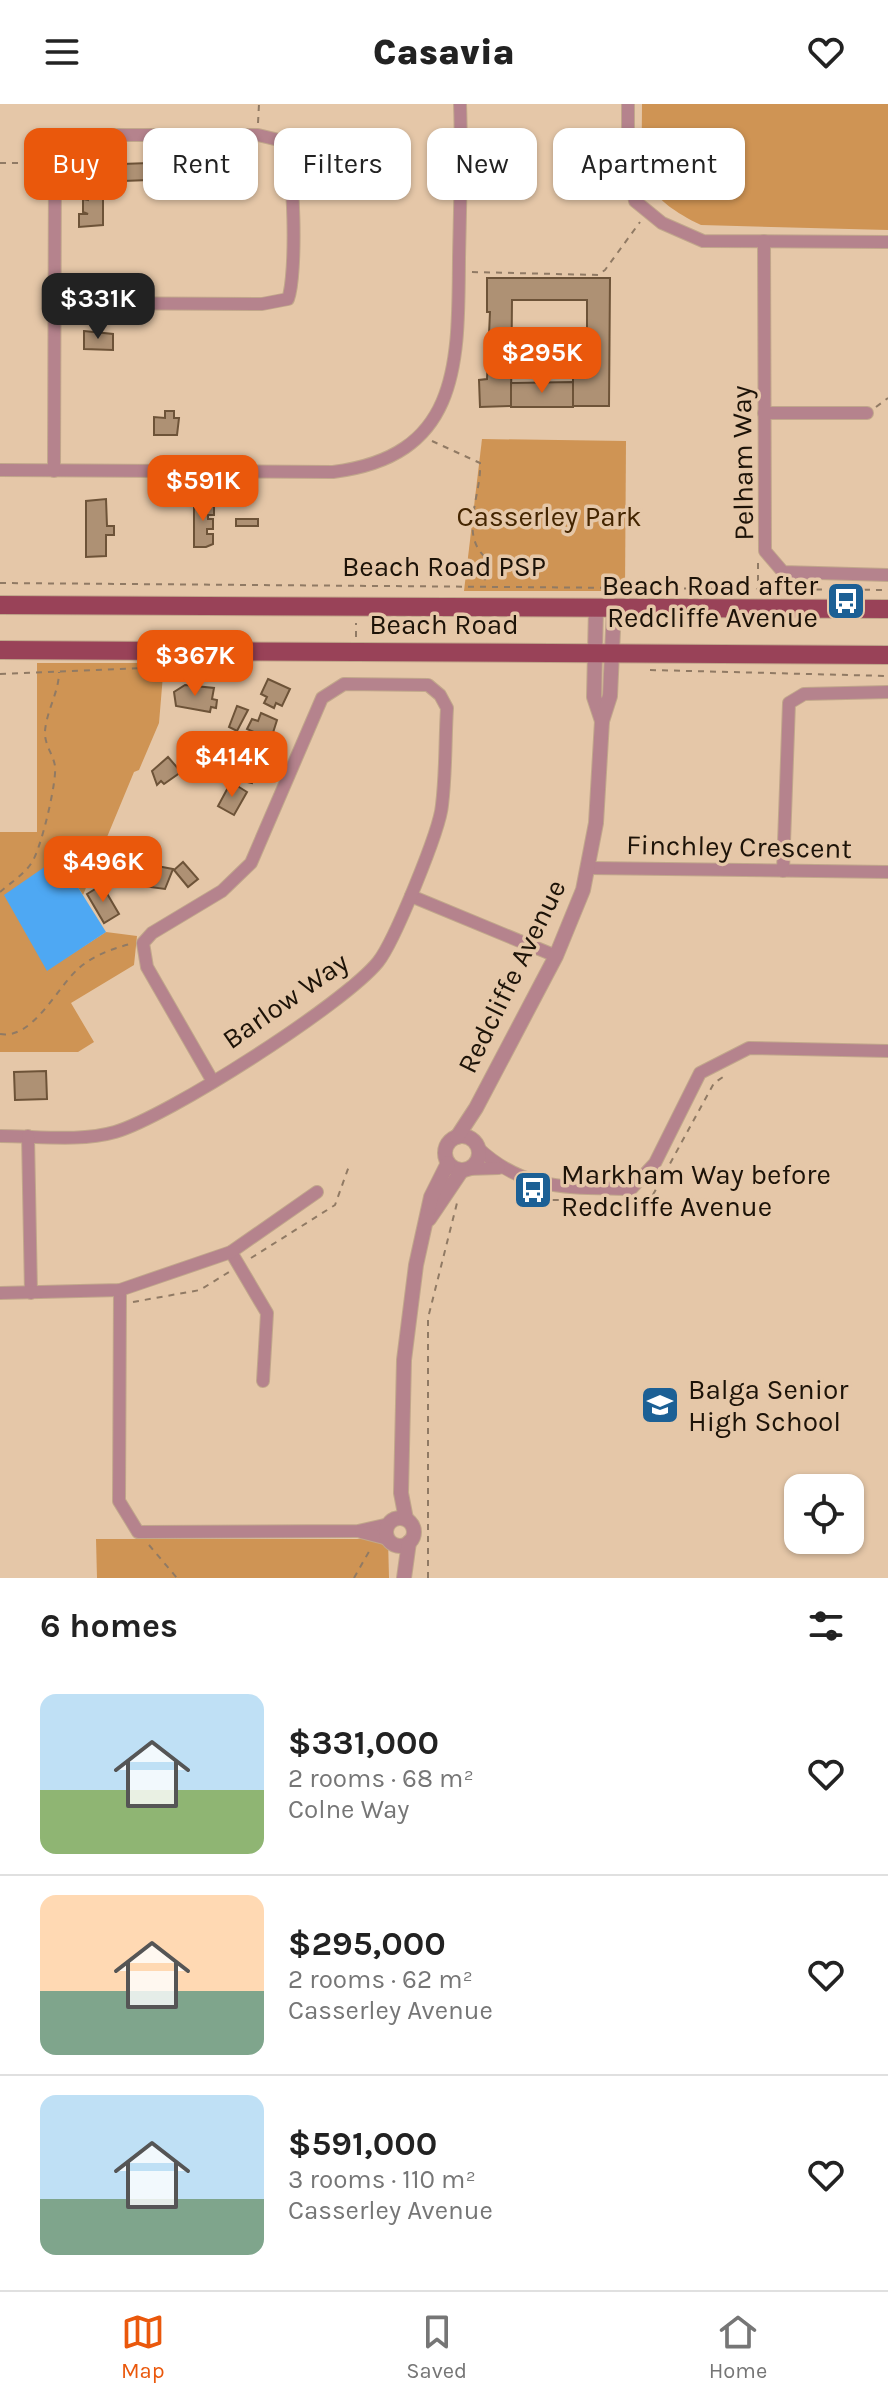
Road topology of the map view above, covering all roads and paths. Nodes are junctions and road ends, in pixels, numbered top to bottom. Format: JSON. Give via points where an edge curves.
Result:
{"nodes":[{"id":1,"x":259,"y":104,"type":"edge"},
{"id":2,"x":460,"y":104,"type":"edge"},
{"id":3,"x":628,"y":104,"type":"edge"},
{"id":4,"x":258,"y":135,"type":"joint"},
{"id":5,"x":0,"y":163,"type":"edge"},
{"id":6,"x":24,"y":163,"type":"edge"},
{"id":7,"x":55,"y":200,"type":"edge"},
{"id":8,"x":648,"y":211,"type":"junction"},
{"id":9,"x":764,"y":241,"type":"junction"},
{"id":10,"x":888,"y":242,"type":"edge"},
{"id":11,"x":459,"y":272,"type":"junction"},
{"id":12,"x":55,"y":303,"type":"junction"},
{"id":13,"x":764,"y":413,"type":"junction"},
{"id":14,"x":867,"y":413,"type":"dead end"},
{"id":15,"x":421,"y":434,"type":"junction"},
{"id":16,"x":0,"y":470,"type":"edge"},
{"id":17,"x":54,"y":471,"type":"junction"},
{"id":18,"x":765,"y":551,"type":"junction"},
{"id":19,"x":888,"y":575,"type":"edge"},
{"id":20,"x":0,"y":583,"type":"edge"},
{"id":21,"x":355,"y":586,"type":"junction"},
{"id":22,"x":485,"y":587,"type":"junction"},
{"id":23,"x":758,"y":589,"type":"junction"},
{"id":24,"x":888,"y":590,"type":"edge"},
{"id":25,"x":0,"y":605,"type":"edge"},
{"id":26,"x":356,"y":606,"type":"junction"},
{"id":27,"x":605,"y":608,"type":"junction"},
{"id":28,"x":888,"y":609,"type":"edge"},
{"id":29,"x":0,"y":650,"type":"edge"},
{"id":30,"x":356,"y":652,"type":"junction"},
{"id":31,"x":604,"y":653,"type":"junction"},
{"id":32,"x":888,"y":655,"type":"edge"},
{"id":33,"x":182,"y":666,"type":"dead end"},
{"id":34,"x":643,"y":670,"type":"dead end"},
{"id":35,"x":59,"y":672,"type":"junction"},
{"id":36,"x":0,"y":674,"type":"edge"},
{"id":37,"x":888,"y":676,"type":"edge"},
{"id":38,"x":888,"y":692,"type":"edge"},
{"id":39,"x":589,"y":868,"type":"junction"},
{"id":40,"x":783,"y":871,"type":"junction"},
{"id":41,"x":888,"y":872,"type":"edge"},
{"id":42,"x":0,"y":892,"type":"edge"},
{"id":43,"x":411,"y":896,"type":"junction"},
{"id":44,"x":143,"y":943,"type":"junction"},
{"id":45,"x":556,"y":956,"type":"junction"},
{"id":46,"x":0,"y":1034,"type":"edge"},
{"id":47,"x":888,"y":1051,"type":"edge"},
{"id":48,"x":725,"y":1075,"type":"dead end"},
{"id":49,"x":212,"y":1080,"type":"junction"},
{"id":50,"x":476,"y":1108,"type":"junction"},
{"id":51,"x":0,"y":1136,"type":"edge"},
{"id":52,"x":28,"y":1136,"type":"junction"},
{"id":53,"x":457,"y":1137,"type":"junction"},
{"id":54,"x":477,"y":1145,"type":"junction"},
{"id":55,"x":459,"y":1167,"type":"junction"},
{"id":56,"x":499,"y":1168,"type":"junction"},
{"id":57,"x":521,"y":1189,"type":"dead end"},
{"id":58,"x":317,"y":1192,"type":"dead end"},
{"id":59,"x":460,"y":1195,"type":"dead end"},
{"id":60,"x":578,"y":1200,"type":"dead end"},
{"id":61,"x":621,"y":1201,"type":"dead end"},
{"id":62,"x":231,"y":1252,"type":"junction"},
{"id":63,"x":120,"y":1290,"type":"junction"},
{"id":64,"x":0,"y":1293,"type":"edge"},
{"id":65,"x":31,"y":1293,"type":"junction"},
{"id":66,"x":263,"y":1381,"type":"dead end"},
{"id":67,"x":390,"y":1530,"type":"junction"},
{"id":68,"x":138,"y":1532,"type":"junction"},
{"id":69,"x":409,"y":1542,"type":"junction"},
{"id":70,"x":404,"y":1575,"type":"edge"},
{"id":71,"x":177,"y":1578,"type":"edge"},
{"id":72,"x":354,"y":1578,"type":"edge"},
{"id":73,"x":428,"y":1578,"type":"edge"}],
"edges":[{"from":1,"to":4,"type":"path"},
{"from":2,"to":11,"type":"street"},
{"from":3,"to":8,"type":"street","via":[[628,163],[635,201]]},
{"from":4,"to":12,"type":"street","via":[[283,141],[290,152],[293,278],[288,299],[262,304]]},
{"from":5,"to":6,"type":"path"},
{"from":7,"to":12,"type":"street"},
{"from":8,"to":9,"type":"street","via":[[703,241]]},
{"from":8,"to":11,"type":"path","via":[[598,275]]},
{"from":9,"to":10,"type":"street"},
{"from":9,"to":13,"type":"street","name":"Pelham Way"},
{"from":11,"to":15,"type":"street","via":[[455,368],[444,402]]},
{"from":12,"to":17,"type":"street"},
{"from":13,"to":14,"type":"street"},
{"from":13,"to":18,"type":"street","name":"Pelham Way"},
{"from":15,"to":17,"type":"street","via":[[369,467],[333,472]]},
{"from":15,"to":22,"type":"path","via":[[480,463],[473,531],[485,557]]},
{"from":16,"to":17,"type":"street"},
{"from":18,"to":19,"type":"street","name":"Pelham Way","via":[[783,572]]},
{"from":18,"to":23,"type":"path","via":[[758,560]]},
{"from":20,"to":21,"type":"path","name":"Beach Road PSP"},
{"from":21,"to":22,"type":"path","name":"Beach Road PSP"},
{"from":21,"to":26,"type":"path"},
{"from":22,"to":23,"type":"path","name":"Beach Road PSP"},
{"from":23,"to":24,"type":"path","name":"Beach Road PSP"},
{"from":25,"to":26,"type":"main road","name":"Beach Road"},
{"from":26,"to":27,"type":"main road","name":"Beach Road"},
{"from":26,"to":30,"type":"path"},
{"from":27,"to":28,"type":"main road","name":"Beach Road"},
{"from":27,"to":31,"type":"street","name":"Redcliffe Avenue"},
{"from":29,"to":30,"type":"main road","name":"Beach Road"},
{"from":30,"to":31,"type":"main road","name":"Beach Road"},
{"from":31,"to":32,"type":"main road","name":"Beach Road"},
{"from":31,"to":39,"type":"street","name":"Redcliffe Avenue","via":[[610,696],[602,721]]},
{"from":33,"to":35,"type":"path"},
{"from":34,"to":37,"type":"path"},
{"from":35,"to":36,"type":"path"},
{"from":35,"to":42,"type":"path","via":[[45,735],[55,780],[38,848],[31,864]]},
{"from":38,"to":40,"type":"street","via":[[804,694],[789,703]]},
{"from":39,"to":40,"type":"street","name":"Finchley Crescent"},
{"from":39,"to":45,"type":"street","name":"Redcliffe Avenue"},
{"from":40,"to":41,"type":"street","name":"Finchley Crescent"},
{"from":43,"to":44,"type":"street","name":"Barlow Way","via":[[442,808],[447,708],[428,685],[344,684],[322,698],[251,863],[222,891]]},
{"from":43,"to":45,"type":"street"},
{"from":43,"to":49,"type":"street","name":"Barlow Way","via":[[379,961],[322,1010]]},
{"from":44,"to":46,"type":"path","via":[[106,951],[81,966],[21,1032]]},
{"from":44,"to":49,"type":"street","via":[[147,967]]},
{"from":45,"to":50,"type":"street","name":"Redcliffe Avenue"},
{"from":47,"to":56,"type":"street","via":[[749,1048],[700,1073],[655,1163],[631,1189],[545,1186]]},
{"from":48,"to":61,"type":"path","via":[[714,1083],[649,1202]]},
{"from":49,"to":52,"type":"street","name":"Barlow Way","via":[[150,1119],[116,1132]]},
{"from":50,"to":53,"type":"street","name":"Redcliffe Avenue"},
{"from":50,"to":54,"type":"street","name":"Redcliffe Avenue"},
{"from":51,"to":52,"type":"street","name":"Barlow Way"},
{"from":52,"to":65,"type":"street"},
{"from":53,"to":54,"type":"street"},
{"from":53,"to":55,"type":"street","via":[[446,1148]]},
{"from":54,"to":55,"type":"street","via":[[478,1158]]},
{"from":54,"to":56,"type":"street"},
{"from":55,"to":56,"type":"street"},
{"from":55,"to":67,"type":"street","via":[[428,1222],[416,1265],[404,1360],[401,1493]]},
{"from":57,"to":60,"type":"path","via":[[549,1200]]},
{"from":58,"to":62,"type":"street"},
{"from":59,"to":73,"type":"path","via":[[428,1318]]},
{"from":62,"to":63,"type":"street"},
{"from":62,"to":66,"type":"street","via":[[267,1313]]},
{"from":63,"to":65,"type":"street"},
{"from":63,"to":68,"type":"street","via":[[119,1501]]},
{"from":64,"to":65,"type":"street"},
{"from":67,"to":68,"type":"street"},
{"from":67,"to":69,"type":"street","via":[[401,1546]]},
{"from":67,"to":69,"type":"street","via":[[414,1530]]},
{"from":67,"to":70,"type":"street"},
{"from":67,"to":72,"type":"path"},
{"from":68,"to":71,"type":"path"},
{"from":69,"to":70,"type":"street"}]}
